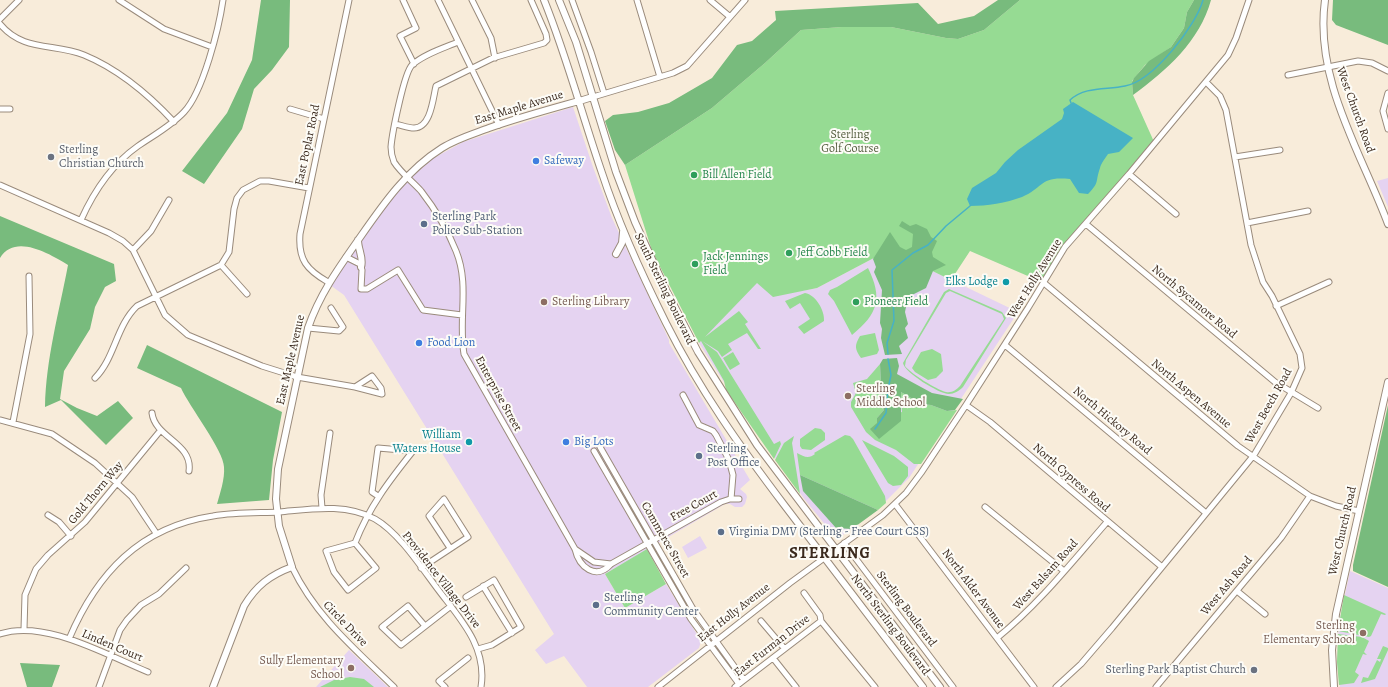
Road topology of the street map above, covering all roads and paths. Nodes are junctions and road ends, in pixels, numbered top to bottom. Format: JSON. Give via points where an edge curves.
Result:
{"nodes":[{"id":1,"x":19,"y":0,"type":"edge"},
{"id":2,"x":223,"y":0,"type":"edge"},
{"id":3,"x":349,"y":0,"type":"edge"},
{"id":4,"x":402,"y":0,"type":"edge"},
{"id":5,"x":438,"y":0,"type":"edge"},
{"id":6,"x":472,"y":0,"type":"edge"},
{"id":7,"x":532,"y":0,"type":"edge"},
{"id":8,"x":544,"y":0,"type":"edge"},
{"id":9,"x":559,"y":0,"type":"edge"},
{"id":10,"x":572,"y":0,"type":"edge"},
{"id":11,"x":637,"y":0,"type":"edge"},
{"id":12,"x":710,"y":0,"type":"edge"},
{"id":13,"x":745,"y":0,"type":"edge"},
{"id":14,"x":1249,"y":0,"type":"edge"},
{"id":15,"x":1325,"y":0,"type":"edge"},
{"id":16,"x":122,"y":1,"type":"edge"},
{"id":17,"x":729,"y":16,"type":"junction"},
{"id":18,"x":0,"y":19,"type":"edge"},
{"id":19,"x":0,"y":24,"type":"edge"},
{"id":20,"x":458,"y":42,"type":"junction"},
{"id":21,"x":212,"y":47,"type":"junction"},
{"id":22,"x":495,"y":58,"type":"junction"},
{"id":23,"x":414,"y":64,"type":"junction"},
{"id":24,"x":1327,"y":68,"type":"junction"},
{"id":25,"x":471,"y":69,"type":"junction"},
{"id":26,"x":1388,"y":71,"type":"edge"},
{"id":27,"x":1288,"y":76,"type":"dead end"},
{"id":28,"x":660,"y":77,"type":"junction"},
{"id":29,"x":1206,"y":82,"type":"junction"},
{"id":30,"x":604,"y":93,"type":"junction"},
{"id":31,"x":1388,"y":93,"type":"edge"},
{"id":32,"x":593,"y":97,"type":"junction"},
{"id":33,"x":580,"y":101,"type":"junction"},
{"id":34,"x":0,"y":109,"type":"edge"},
{"id":35,"x":10,"y":109,"type":"dead end"},
{"id":36,"x":290,"y":109,"type":"dead end"},
{"id":37,"x":324,"y":118,"type":"junction"},
{"id":38,"x":174,"y":122,"type":"junction"},
{"id":39,"x":395,"y":124,"type":"junction"},
{"id":40,"x":498,"y":125,"type":"junction"},
{"id":41,"x":1388,"y":129,"type":"edge"},
{"id":42,"x":1280,"y":150,"type":"dead end"},
{"id":43,"x":1235,"y":157,"type":"junction"},
{"id":44,"x":1130,"y":174,"type":"junction"},
{"id":45,"x":407,"y":176,"type":"junction"},
{"id":46,"x":0,"y":185,"type":"edge"},
{"id":47,"x":310,"y":188,"type":"junction"},
{"id":48,"x":169,"y":200,"type":"dead end"},
{"id":49,"x":1308,"y":211,"type":"dead end"},
{"id":50,"x":1176,"y":214,"type":"dead end"},
{"id":51,"x":81,"y":220,"type":"junction"},
{"id":52,"x":1247,"y":223,"type":"junction"},
{"id":53,"x":1086,"y":224,"type":"junction"},
{"id":54,"x":1388,"y":224,"type":"edge"},
{"id":55,"x":622,"y":229,"type":"junction"},
{"id":56,"x":358,"y":240,"type":"junction"},
{"id":57,"x":133,"y":250,"type":"junction"},
{"id":58,"x":616,"y":254,"type":"dead end"},
{"id":59,"x":346,"y":257,"type":"junction"},
{"id":60,"x":221,"y":265,"type":"junction"},
{"id":61,"x":361,"y":267,"type":"junction"},
{"id":62,"x":29,"y":276,"type":"dead end"},
{"id":63,"x":328,"y":282,"type":"junction"},
{"id":64,"x":1329,"y":282,"type":"dead end"},
{"id":65,"x":1044,"y":283,"type":"junction"},
{"id":66,"x":247,"y":294,"type":"dead end"},
{"id":67,"x":157,"y":295,"type":"junction"},
{"id":68,"x":1276,"y":306,"type":"junction"},
{"id":69,"x":331,"y":308,"type":"dead end"},
{"id":70,"x":462,"y":315,"type":"junction"},
{"id":71,"x":308,"y":328,"type":"junction"},
{"id":72,"x":1005,"y":345,"type":"junction"},
{"id":73,"x":297,"y":377,"type":"junction"},
{"id":74,"x":95,"y":378,"type":"dead end"},
{"id":75,"x":1388,"y":382,"type":"edge"},
{"id":76,"x":355,"y":387,"type":"junction"},
{"id":77,"x":1291,"y":393,"type":"junction"},
{"id":78,"x":683,"y":395,"type":"dead end"},
{"id":79,"x":966,"y":405,"type":"junction"},
{"id":80,"x":1318,"y":408,"type":"dead end"},
{"id":81,"x":152,"y":413,"type":"dead end"},
{"id":82,"x":0,"y":420,"type":"edge"},
{"id":83,"x":12,"y":422,"type":"junction"},
{"id":84,"x":160,"y":431,"type":"junction"},
{"id":85,"x":330,"y":433,"type":"dead end"},
{"id":86,"x":600,"y":447,"type":"dead end"},
{"id":87,"x":594,"y":451,"type":"dead end"},
{"id":88,"x":1254,"y":455,"type":"junction"},
{"id":89,"x":189,"y":471,"type":"dead end"},
{"id":90,"x":117,"y":484,"type":"junction"},
{"id":91,"x":378,"y":496,"type":"junction"},
{"id":92,"x":1310,"y":496,"type":"junction"},
{"id":93,"x":731,"y":499,"type":"junction"},
{"id":94,"x":739,"y":499,"type":"dead end"},
{"id":95,"x":895,"y":504,"type":"junction"},
{"id":96,"x":986,"y":507,"type":"dead end"},
{"id":97,"x":322,"y":508,"type":"junction"},
{"id":98,"x":1359,"y":511,"type":"junction"},
{"id":99,"x":277,"y":512,"type":"junction"},
{"id":100,"x":1206,"y":513,"type":"junction"},
{"id":101,"x":48,"y":515,"type":"dead end"},
{"id":102,"x":368,"y":516,"type":"junction"},
{"id":103,"x":1107,"y":522,"type":"junction"},
{"id":104,"x":156,"y":533,"type":"junction"},
{"id":105,"x":71,"y":536,"type":"junction"},
{"id":106,"x":654,"y":540,"type":"junction"},
{"id":107,"x":355,"y":543,"type":"junction"},
{"id":108,"x":844,"y":543,"type":"junction"},
{"id":109,"x":647,"y":544,"type":"junction"},
{"id":110,"x":450,"y":548,"type":"junction"},
{"id":111,"x":575,"y":549,"type":"junction"},
{"id":112,"x":836,"y":550,"type":"junction"},
{"id":113,"x":824,"y":558,"type":"junction"},
{"id":114,"x":611,"y":564,"type":"junction"},
{"id":115,"x":292,"y":567,"type":"junction"},
{"id":116,"x":1162,"y":567,"type":"junction"},
{"id":117,"x":186,"y":568,"type":"dead end"},
{"id":118,"x":421,"y":568,"type":"junction"},
{"id":119,"x":1064,"y":571,"type":"junction"},
{"id":120,"x":483,"y":586,"type":"junction"},
{"id":121,"x":1237,"y":591,"type":"junction"},
{"id":122,"x":804,"y":593,"type":"dead end"},
{"id":123,"x":466,"y":597,"type":"dead end"},
{"id":124,"x":451,"y":606,"type":"junction"},
{"id":125,"x":1265,"y":614,"type":"dead end"},
{"id":126,"x":761,"y":621,"type":"dead end"},
{"id":127,"x":821,"y":621,"type":"junction"},
{"id":128,"x":425,"y":626,"type":"junction"},
{"id":129,"x":24,"y":629,"type":"junction"},
{"id":130,"x":512,"y":633,"type":"junction"},
{"id":131,"x":0,"y":634,"type":"edge"},
{"id":132,"x":997,"y":638,"type":"junction"},
{"id":133,"x":69,"y":639,"type":"junction"},
{"id":134,"x":715,"y":641,"type":"junction"},
{"id":135,"x":709,"y":645,"type":"junction"},
{"id":136,"x":784,"y":648,"type":"junction"},
{"id":137,"x":478,"y":649,"type":"junction"},
{"id":138,"x":110,"y":656,"type":"junction"},
{"id":139,"x":468,"y":658,"type":"dead end"},
{"id":140,"x":773,"y":658,"type":"junction"},
{"id":141,"x":148,"y":672,"type":"dead end"},
{"id":142,"x":744,"y":680,"type":"junction"},
{"id":143,"x":737,"y":686,"type":"edge"},
{"id":144,"x":99,"y":687,"type":"edge"},
{"id":145,"x":213,"y":687,"type":"edge"},
{"id":146,"x":394,"y":687,"type":"edge"},
{"id":147,"x":445,"y":687,"type":"edge"},
{"id":148,"x":481,"y":687,"type":"edge"},
{"id":149,"x":658,"y":687,"type":"edge"},
{"id":150,"x":796,"y":687,"type":"edge"},
{"id":151,"x":875,"y":687,"type":"edge"},
{"id":152,"x":923,"y":687,"type":"edge"},
{"id":153,"x":940,"y":687,"type":"edge"},
{"id":154,"x":953,"y":687,"type":"edge"},
{"id":155,"x":1034,"y":687,"type":"edge"},
{"id":156,"x":1056,"y":687,"type":"edge"},
{"id":157,"x":1156,"y":687,"type":"edge"},
{"id":158,"x":1334,"y":687,"type":"edge"}],
"edges":[{"from":1,"to":18,"type":"street"},
{"from":2,"to":21,"type":"street"},
{"from":3,"to":37,"type":"street","name":"East Poplar Road"},
{"from":4,"to":23,"type":"street","via":[[416,28],[400,36]]},
{"from":5,"to":20,"type":"street"},
{"from":6,"to":22,"type":"street","via":[[491,38]]},
{"from":7,"to":22,"type":"street","via":[[546,40]]},
{"from":8,"to":33,"type":"main road","name":"South Sterling Boulevard"},
{"from":9,"to":32,"type":"main road","name":"South Sterling Boulevard","via":[[576,42]]},
{"from":10,"to":30,"type":"street"},
{"from":11,"to":28,"type":"street"},
{"from":12,"to":17,"type":"street"},
{"from":13,"to":17,"type":"street"},
{"from":14,"to":29,"type":"street","name":"West Holly Avenue","via":[[1228,55]]},
{"from":15,"to":24,"type":"main road","name":"West Church Road","via":[[1323,24]]},
{"from":16,"to":21,"type":"street","via":[[164,29]]},
{"from":17,"to":28,"type":"street","via":[[686,66]]},
{"from":19,"to":38,"type":"street","via":[[18,40],[28,44],[71,51],[107,66],[156,104]]},
{"from":20,"to":23,"type":"street"},
{"from":20,"to":25,"type":"street"},
{"from":21,"to":38,"type":"street","via":[[194,99]]},
{"from":22,"to":25,"type":"street"},
{"from":23,"to":39,"type":"street","name":"Enterprise Street","via":[[405,80]]},
{"from":24,"to":26,"type":"street","via":[[1358,61]]},
{"from":24,"to":27,"type":"street"},
{"from":24,"to":54,"type":"main road","name":"West Church Road","via":[[1337,100]]},
{"from":25,"to":39,"type":"street","via":[[436,86],[428,119],[421,126],[415,128]]},
{"from":25,"to":40,"type":"street"},
{"from":28,"to":30,"type":"street"},
{"from":29,"to":43,"type":"street","name":"West Beech Road","via":[[1220,96],[1226,110]]},
{"from":29,"to":44,"type":"street","name":"West Holly Avenue"},
{"from":30,"to":32,"type":"street"},
{"from":31,"to":41,"type":"street","via":[[1383,111]]},
{"from":32,"to":33,"type":"main road","name":"East Maple Avenue"},
{"from":32,"to":112,"type":"main road","name":"South Sterling Boulevard","via":[[616,172],[640,235],[692,340],[742,423]]},
{"from":33,"to":40,"type":"main road","name":"East Maple Avenue"},
{"from":33,"to":55,"type":"main road","name":"South Sterling Boulevard"},
{"from":34,"to":35,"type":"street"},
{"from":36,"to":37,"type":"street"},
{"from":37,"to":47,"type":"street","name":"East Poplar Road"},
{"from":38,"to":51,"type":"street","via":[[137,146],[115,165],[97,189]]},
{"from":39,"to":45,"type":"street","name":"Enterprise Street","via":[[392,154],[396,165]]},
{"from":40,"to":45,"type":"main road","name":"East Maple Avenue","via":[[461,138],[442,148]]},
{"from":42,"to":43,"type":"street"},
{"from":43,"to":52,"type":"street","name":"West Beech Road"},
{"from":44,"to":50,"type":"street"},
{"from":44,"to":53,"type":"street","name":"West Holly Avenue"},
{"from":45,"to":56,"type":"main road","name":"East Maple Avenue"},
{"from":45,"to":70,"type":"street","name":"Enterprise Street","via":[[433,210],[456,251],[463,275]]},
{"from":46,"to":51,"type":"street"},
{"from":47,"to":60,"type":"street","via":[[260,181],[243,190],[234,209],[229,252]]},
{"from":47,"to":63,"type":"street","name":"East Poplar Road","via":[[299,248],[303,261],[314,273]]},
{"from":48,"to":57,"type":"street","via":[[151,231]]},
{"from":49,"to":52,"type":"street"},
{"from":51,"to":57,"type":"street","via":[[123,241]]},
{"from":52,"to":68,"type":"street","name":"West Beech Road","via":[[1256,263]]},
{"from":53,"to":65,"type":"street","name":"West Holly Avenue","via":[[1066,247]]},
{"from":53,"to":77,"type":"street","name":"North Sycamore Road","via":[[1274,382]]},
{"from":55,"to":58,"type":"main road","via":[[622,243]]},
{"from":55,"to":113,"type":"main road","name":"South Sterling Boulevard","via":[[667,325],[710,401]]},
{"from":56,"to":59,"type":"main road","name":"East Maple Avenue"},
{"from":56,"to":61,"type":"main road","via":[[358,249],[363,260]]},
{"from":57,"to":67,"type":"street"},
{"from":59,"to":61,"type":"street","via":[[356,260]]},
{"from":59,"to":63,"type":"main road","name":"East Maple Avenue"},
{"from":60,"to":66,"type":"street"},
{"from":60,"to":67,"type":"street"},
{"from":61,"to":70,"type":"street","via":[[361,289],[367,289],[398,270],[422,310]]},
{"from":62,"to":83,"type":"street","via":[[30,334]]},
{"from":63,"to":71,"type":"main road","name":"East Maple Avenue","via":[[315,306]]},
{"from":64,"to":68,"type":"street"},
{"from":65,"to":72,"type":"street","name":"West Holly Avenue"},
{"from":65,"to":88,"type":"street","name":"North Aspen Avenue","via":[[1224,435]]},
{"from":67,"to":73,"type":"street","via":[[165,315],[188,335],[262,366]]},
{"from":67,"to":74,"type":"street","via":[[139,304],[129,313],[103,371]]},
{"from":68,"to":77,"type":"street","name":"West Beech Road","via":[[1300,354],[1302,368]]},
{"from":69,"to":71,"type":"street","via":[[343,327],[338,332]]},
{"from":70,"to":111,"type":"street","name":"Enterprise Street","via":[[462,341],[470,367]]},
{"from":71,"to":73,"type":"main road","name":"East Maple Avenue"},
{"from":72,"to":79,"type":"street","name":"West Holly Avenue"},
{"from":72,"to":100,"type":"street","name":"North Hickory Road"},
{"from":73,"to":76,"type":"street"},
{"from":73,"to":99,"type":"main road","name":"East Maple Avenue","via":[[278,469]]},
{"from":75,"to":98,"type":"main road","name":"West Church Road"},
{"from":76,"to":76,"type":"street","via":[[372,376],[381,388],[382,394]]},
{"from":77,"to":80,"type":"street","name":"North Sycamore Road"},
{"from":77,"to":88,"type":"street","name":"West Beech Road"},
{"from":78,"to":93,"type":"street","name":"Free Court","via":[[699,425],[713,432],[729,460],[733,475]]},
{"from":79,"to":95,"type":"street","name":"West Holly Avenue","via":[[921,473]]},
{"from":79,"to":103,"type":"street","name":"North Cypress Road","via":[[990,422]]},
{"from":81,"to":84,"type":"street"},
{"from":82,"to":83,"type":"street"},
{"from":83,"to":90,"type":"street","via":[[52,434],[95,463]]},
{"from":84,"to":89,"type":"street","via":[[178,445],[187,458]]},
{"from":84,"to":90,"type":"street","name":"Gold Thorn Way"},
{"from":85,"to":97,"type":"street"},
{"from":86,"to":106,"type":"street","name":"Commerce Street"},
{"from":87,"to":109,"type":"street","name":"Commerce Street"},
{"from":88,"to":92,"type":"street","name":"North Aspen Avenue"},
{"from":88,"to":100,"type":"street","name":"West Beech Road"},
{"from":90,"to":104,"type":"street","via":[[132,497]]},
{"from":90,"to":105,"type":"street","name":"Gold Thorn Way"},
{"from":91,"to":91,"type":"street","via":[[391,479],[413,451],[378,448],[372,492]]},
{"from":91,"to":102,"type":"street"},
{"from":92,"to":98,"type":"street","name":"North Aspen Avenue"},
{"from":92,"to":121,"type":"street","name":"West Ash Road","via":[[1281,538]]},
{"from":93,"to":94,"type":"street","name":"Free Court"},
{"from":93,"to":106,"type":"street","name":"Free Court","via":[[721,502]]},
{"from":95,"to":108,"type":"street","name":"West Holly Avenue"},
{"from":95,"to":132,"type":"street","name":"North Alder Avenue"},
{"from":96,"to":119,"type":"street"},
{"from":97,"to":99,"type":"street","name":"Providence Village Drive"},
{"from":97,"to":102,"type":"street","name":"Providence Village Drive","via":[[348,510]]},
{"from":98,"to":158,"type":"main road","name":"West Church Road","via":[[1333,632]]},
{"from":99,"to":104,"type":"street","name":"Providence Village Drive","via":[[214,516],[193,520]]},
{"from":99,"to":115,"type":"main road","name":"East Maple Avenue"},
{"from":100,"to":116,"type":"street","name":"West Beech Road"},
{"from":101,"to":105,"type":"street","via":[[59,522]]},
{"from":102,"to":107,"type":"street","via":[[363,521]]},
{"from":102,"to":118,"type":"street","name":"Providence Village Drive","via":[[389,531]]},
{"from":103,"to":116,"type":"street","name":"North Cypress Road"},
{"from":103,"to":119,"type":"street","name":"West Balsam Road"},
{"from":104,"to":133,"type":"street","name":"Providence Village Drive","via":[[105,576],[86,604]]},
{"from":105,"to":129,"type":"street","name":"Gold Thorn Way","via":[[42,561],[32,576],[24,606]]},
{"from":106,"to":109,"type":"street","name":"Free Court"},
{"from":106,"to":134,"type":"street","name":"Commerce Street","via":[[693,609]]},
{"from":107,"to":107,"type":"street","via":[[326,551],[334,572],[348,590],[376,568]]},
{"from":108,"to":112,"type":"street","name":"West Holly Avenue"},
{"from":108,"to":154,"type":"street","name":"Sterling Boulevard"},
{"from":109,"to":114,"type":"street","name":"Enterprise Street"},
{"from":109,"to":135,"type":"street","name":"Commerce Street"},
{"from":110,"to":110,"type":"street","via":[[468,537],[444,499],[429,516]]},
{"from":110,"to":118,"type":"street"},
{"from":111,"to":114,"type":"street","name":"Enterprise Street","via":[[594,562]]},
{"from":111,"to":114,"type":"street","name":"Enterprise Street","via":[[581,564],[590,571],[602,571]]},
{"from":112,"to":113,"type":"street","name":"West Holly Avenue"},
{"from":112,"to":153,"type":"main road","name":"North Sterling Boulevard"},
{"from":113,"to":134,"type":"street","name":"East Holly Avenue"},
{"from":113,"to":152,"type":"main road","name":"North Sterling Boulevard"},
{"from":115,"to":145,"type":"main road","via":[[265,580],[251,595],[244,606]]},
{"from":115,"to":146,"type":"street","name":"Circle Drive","via":[[302,589],[324,618]]},
{"from":116,"to":156,"type":"street","name":"West Beech Road","via":[[1081,664]]},
{"from":117,"to":138,"type":"street","via":[[158,594],[132,613],[120,630]]},
{"from":118,"to":124,"type":"street","name":"Providence Village Drive"},
{"from":119,"to":132,"type":"street","name":"West Balsam Road","via":[[1045,595]]},
{"from":120,"to":123,"type":"street"},
{"from":120,"to":130,"type":"street"},
{"from":120,"to":130,"type":"street","via":[[494,580],[522,627]]},
{"from":121,"to":125,"type":"street"},
{"from":121,"to":157,"type":"street","name":"West Ash Road"},
{"from":122,"to":127,"type":"street"},
{"from":124,"to":128,"type":"street"},
{"from":124,"to":137,"type":"street","name":"Providence Village Drive","via":[[468,628]]},
{"from":126,"to":136,"type":"street"},
{"from":127,"to":136,"type":"street","name":"East Furman Drive"},
{"from":127,"to":151,"type":"street"},
{"from":128,"to":128,"type":"street","via":[[401,645],[382,628],[408,606]]},
{"from":129,"to":131,"type":"street","name":"Linden Court"},
{"from":129,"to":133,"type":"street","name":"Linden Court"},
{"from":130,"to":137,"type":"street","via":[[492,645]]},
{"from":132,"to":155,"type":"street","name":"North Alder Avenue"},
{"from":133,"to":138,"type":"street","name":"Linden Court"},
{"from":134,"to":135,"type":"street","name":"East Holly Avenue"},
{"from":134,"to":142,"type":"street","name":"Commerce Street"},
{"from":135,"to":143,"type":"street","name":"Commerce Street"},
{"from":135,"to":149,"type":"street","name":"East Holly Avenue"},
{"from":136,"to":140,"type":"street","name":"East Furman Drive"},
{"from":137,"to":148,"type":"street","name":"Providence Village Drive","via":[[482,669]]},
{"from":138,"to":141,"type":"street","name":"Linden Court"},
{"from":138,"to":144,"type":"street"},
{"from":139,"to":147,"type":"street","via":[[439,681]]},
{"from":140,"to":142,"type":"street","name":"East Furman Drive"},
{"from":140,"to":150,"type":"street"},
{"from":142,"to":143,"type":"street","name":"East Furman Drive"}]}
